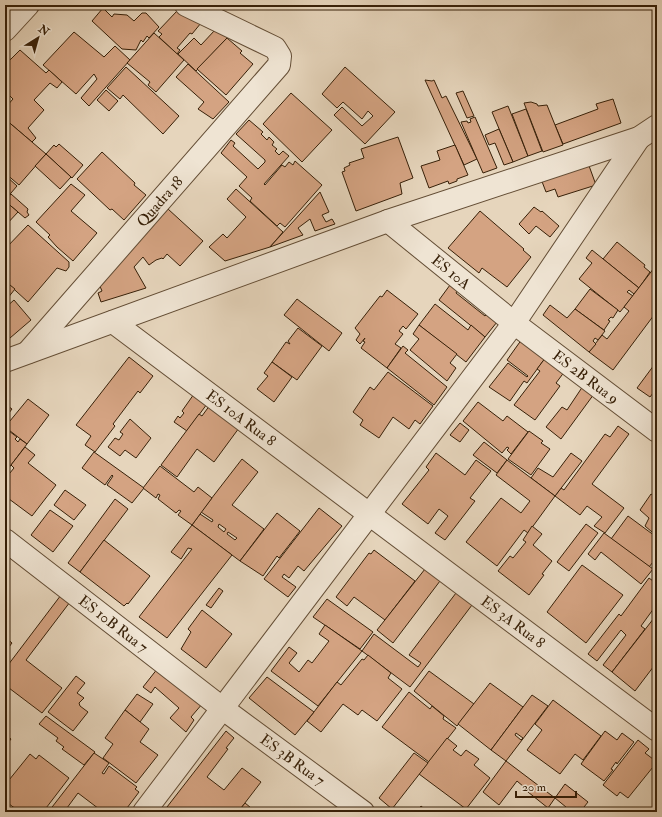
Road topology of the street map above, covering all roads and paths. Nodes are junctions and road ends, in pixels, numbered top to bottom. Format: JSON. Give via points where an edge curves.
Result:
{"nodes":[{"id":1,"x":28,"y":5,"type":"edge"},
{"id":2,"x":186,"y":5,"type":"edge"},
{"id":3,"x":5,"y":30,"type":"edge"},
{"id":4,"x":652,"y":130,"type":"edge"},
{"id":5,"x":388,"y":221,"type":"junction"},
{"id":6,"x":112,"y":322,"type":"junction"},
{"id":7,"x":514,"y":323,"type":"junction"},
{"id":8,"x":28,"y":352,"type":"junction"},
{"id":9,"x":5,"y":362,"type":"edge"},
{"id":10,"x":657,"y":431,"type":"edge"},
{"id":11,"x":369,"y":513,"type":"junction"},
{"id":12,"x":5,"y":540,"type":"edge"},
{"id":13,"x":222,"y":708,"type":"junction"},
{"id":14,"x":657,"y":730,"type":"edge"},
{"id":15,"x":144,"y":812,"type":"edge"},
{"id":16,"x":363,"y":812,"type":"edge"}],
"edges":[{"from":1,"to":3,"type":"street"},
{"from":2,"to":8,"type":"street","name":"Quadra 18","via":[[275,48],[280,56],[279,65]]},
{"from":4,"to":5,"type":"street"},
{"from":4,"to":7,"type":"street"},
{"from":5,"to":6,"type":"street"},
{"from":5,"to":7,"type":"street","name":"ES 10A"},
{"from":6,"to":8,"type":"street"},
{"from":6,"to":11,"type":"street","name":"ES 10A Rua 8"},
{"from":7,"to":10,"type":"street","name":"ES 2B Rua 9"},
{"from":7,"to":11,"type":"street"},
{"from":8,"to":9,"type":"street"},
{"from":11,"to":13,"type":"street"},
{"from":11,"to":14,"type":"street","name":"ES 3A Rua 8"},
{"from":12,"to":13,"type":"street","name":"ES 10B Rua 7"},
{"from":13,"to":15,"type":"street"},
{"from":13,"to":16,"type":"street","name":"ES 3B Rua 7"}]}
